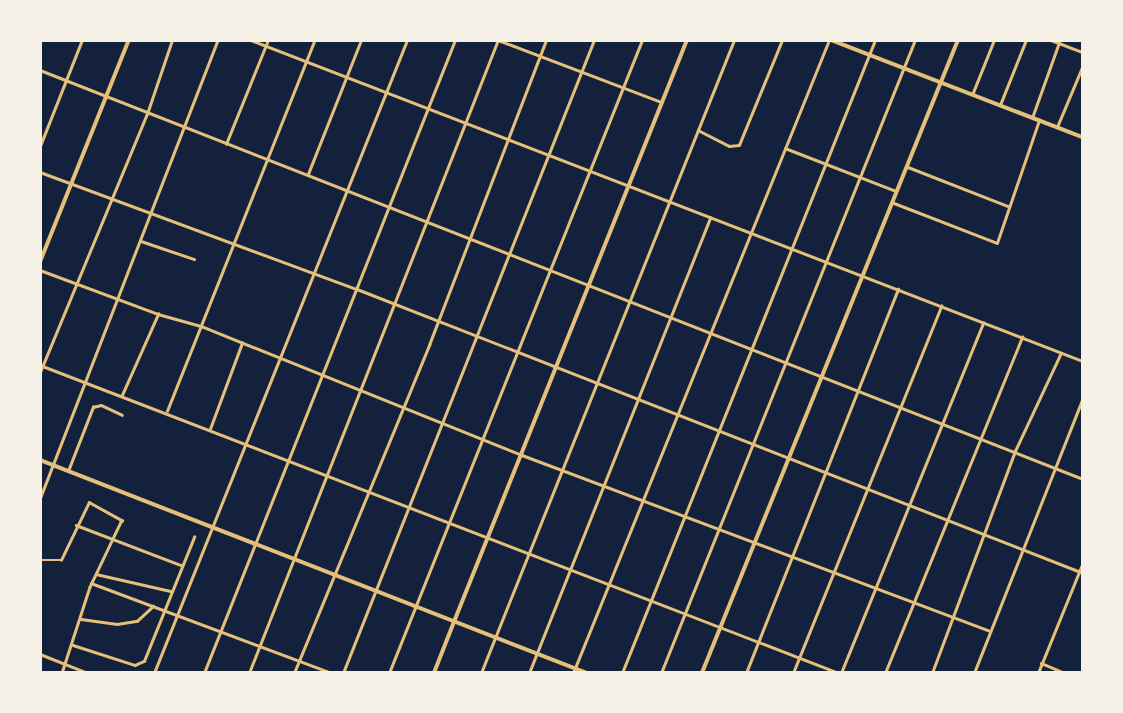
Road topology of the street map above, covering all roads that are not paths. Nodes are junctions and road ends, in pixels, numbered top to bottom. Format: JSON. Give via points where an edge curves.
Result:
{"nodes":[{"id":1,"x":82,"y":40,"type":"edge"},
{"id":2,"x":129,"y":40,"type":"edge"},
{"id":3,"x":172,"y":40,"type":"edge"},
{"id":4,"x":218,"y":40,"type":"edge"},
{"id":5,"x":251,"y":40,"type":"edge"},
{"id":6,"x":268,"y":40,"type":"edge"},
{"id":7,"x":315,"y":40,"type":"edge"},
{"id":8,"x":361,"y":40,"type":"edge"},
{"id":9,"x":407,"y":40,"type":"edge"},
{"id":10,"x":455,"y":40,"type":"edge"},
{"id":11,"x":498,"y":40,"type":"edge"},
{"id":12,"x":546,"y":40,"type":"edge"},
{"id":13,"x":594,"y":40,"type":"edge"},
{"id":14,"x":642,"y":40,"type":"edge"},
{"id":15,"x":687,"y":40,"type":"edge"},
{"id":16,"x":734,"y":40,"type":"edge"},
{"id":17,"x":782,"y":40,"type":"edge"},
{"id":18,"x":830,"y":40,"type":"edge"},
{"id":19,"x":875,"y":40,"type":"edge"},
{"id":20,"x":915,"y":40,"type":"edge"},
{"id":21,"x":958,"y":40,"type":"edge"},
{"id":22,"x":994,"y":40,"type":"edge"},
{"id":23,"x":1026,"y":40,"type":"edge"},
{"id":24,"x":1051,"y":40,"type":"edge"},
{"id":25,"x":1060,"y":42,"type":"edge"},
{"id":26,"x":265,"y":46,"type":"junction"},
{"id":27,"x":1083,"y":52,"type":"edge"},
{"id":28,"x":540,"y":56,"type":"junction"},
{"id":29,"x":869,"y":56,"type":"junction"},
{"id":30,"x":307,"y":61,"type":"junction"},
{"id":31,"x":1083,"y":65,"type":"edge"},
{"id":32,"x":40,"y":70,"type":"edge"},
{"id":33,"x":903,"y":70,"type":"junction"},
{"id":34,"x":581,"y":71,"type":"junction"},
{"id":35,"x":346,"y":76,"type":"junction"},
{"id":36,"x":67,"y":80,"type":"junction"},
{"id":37,"x":940,"y":85,"type":"junction"},
{"id":38,"x":624,"y":88,"type":"junction"},
{"id":39,"x":386,"y":93,"type":"junction"},
{"id":40,"x":972,"y":95,"type":"junction"},
{"id":41,"x":107,"y":97,"type":"junction"},
{"id":42,"x":661,"y":102,"type":"junction"},
{"id":43,"x":1000,"y":105,"type":"junction"},
{"id":44,"x":428,"y":108,"type":"junction"},
{"id":45,"x":147,"y":114,"type":"junction"},
{"id":46,"x":1032,"y":118,"type":"junction"},
{"id":47,"x":1039,"y":120,"type":"junction"},
{"id":48,"x":466,"y":124,"type":"junction"},
{"id":49,"x":1057,"y":127,"type":"junction"},
{"id":50,"x":185,"y":130,"type":"junction"},
{"id":51,"x":698,"y":130,"type":"junction"},
{"id":52,"x":1083,"y":137,"type":"edge"},
{"id":53,"x":507,"y":139,"type":"junction"},
{"id":54,"x":226,"y":144,"type":"junction"},
{"id":55,"x":40,"y":146,"type":"edge"},
{"id":56,"x":785,"y":148,"type":"junction"},
{"id":57,"x":547,"y":154,"type":"junction"},
{"id":58,"x":267,"y":159,"type":"junction"},
{"id":59,"x":824,"y":164,"type":"junction"},
{"id":60,"x":908,"y":167,"type":"junction"},
{"id":61,"x":589,"y":170,"type":"junction"},
{"id":62,"x":40,"y":172,"type":"edge"},
{"id":63,"x":308,"y":174,"type":"junction"},
{"id":64,"x":860,"y":176,"type":"junction"},
{"id":65,"x":73,"y":185,"type":"junction"},
{"id":66,"x":629,"y":186,"type":"junction"},
{"id":67,"x":349,"y":190,"type":"junction"},
{"id":68,"x":898,"y":192,"type":"junction"},
{"id":69,"x":110,"y":200,"type":"junction"},
{"id":70,"x":670,"y":202,"type":"junction"},
{"id":71,"x":894,"y":203,"type":"junction"},
{"id":72,"x":390,"y":205,"type":"junction"},
{"id":73,"x":1008,"y":206,"type":"junction"},
{"id":74,"x":153,"y":214,"type":"junction"},
{"id":75,"x":710,"y":218,"type":"junction"},
{"id":76,"x":427,"y":220,"type":"junction"},
{"id":77,"x":750,"y":233,"type":"junction"},
{"id":78,"x":468,"y":238,"type":"junction"},
{"id":79,"x":141,"y":241,"type":"junction"},
{"id":80,"x":233,"y":242,"type":"junction"},
{"id":81,"x":788,"y":248,"type":"junction"},
{"id":82,"x":509,"y":254,"type":"junction"},
{"id":83,"x":194,"y":259,"type":"dead end"},
{"id":84,"x":40,"y":262,"type":"edge"},
{"id":85,"x":825,"y":262,"type":"junction"},
{"id":86,"x":548,"y":268,"type":"junction"},
{"id":87,"x":40,"y":270,"type":"edge"},
{"id":88,"x":316,"y":273,"type":"junction"},
{"id":89,"x":865,"y":276,"type":"junction"},
{"id":90,"x":79,"y":284,"type":"junction"},
{"id":91,"x":591,"y":285,"type":"junction"},
{"id":92,"x":357,"y":289,"type":"junction"},
{"id":93,"x":898,"y":289,"type":"junction"},
{"id":94,"x":117,"y":298,"type":"junction"},
{"id":95,"x":632,"y":302,"type":"junction"},
{"id":96,"x":396,"y":304,"type":"junction"},
{"id":97,"x":941,"y":306,"type":"junction"},
{"id":98,"x":158,"y":314,"type":"junction"},
{"id":99,"x":670,"y":316,"type":"junction"},
{"id":100,"x":438,"y":322,"type":"junction"},
{"id":101,"x":983,"y":322,"type":"junction"},
{"id":102,"x":201,"y":326,"type":"junction"},
{"id":103,"x":710,"y":332,"type":"junction"},
{"id":104,"x":476,"y":336,"type":"junction"},
{"id":105,"x":1022,"y":337,"type":"junction"},
{"id":106,"x":242,"y":343,"type":"junction"},
{"id":107,"x":749,"y":346,"type":"junction"},
{"id":108,"x":516,"y":353,"type":"junction"},
{"id":109,"x":1061,"y":353,"type":"junction"},
{"id":110,"x":281,"y":358,"type":"junction"},
{"id":111,"x":786,"y":361,"type":"junction"},
{"id":112,"x":1083,"y":361,"type":"edge"},
{"id":113,"x":42,"y":365,"type":"edge"},
{"id":114,"x":556,"y":369,"type":"junction"},
{"id":115,"x":40,"y":372,"type":"edge"},
{"id":116,"x":321,"y":374,"type":"junction"},
{"id":117,"x":824,"y":377,"type":"junction"},
{"id":118,"x":82,"y":383,"type":"junction"},
{"id":119,"x":596,"y":385,"type":"junction"},
{"id":120,"x":362,"y":389,"type":"junction"},
{"id":121,"x":859,"y":390,"type":"junction"},
{"id":122,"x":122,"y":396,"type":"junction"},
{"id":123,"x":1083,"y":398,"type":"edge"},
{"id":124,"x":637,"y":399,"type":"junction"},
{"id":125,"x":403,"y":404,"type":"junction"},
{"id":126,"x":900,"y":407,"type":"junction"},
{"id":127,"x":167,"y":412,"type":"junction"},
{"id":128,"x":677,"y":414,"type":"junction"},
{"id":129,"x":122,"y":415,"type":"dead end"},
{"id":130,"x":942,"y":421,"type":"junction"},
{"id":131,"x":443,"y":422,"type":"junction"},
{"id":132,"x":210,"y":429,"type":"junction"},
{"id":133,"x":716,"y":429,"type":"junction"},
{"id":134,"x":483,"y":437,"type":"junction"},
{"id":135,"x":979,"y":437,"type":"junction"},
{"id":136,"x":246,"y":442,"type":"junction"},
{"id":137,"x":752,"y":444,"type":"junction"},
{"id":138,"x":1015,"y":451,"type":"junction"},
{"id":139,"x":522,"y":455,"type":"junction"},
{"id":140,"x":790,"y":459,"type":"junction"},
{"id":141,"x":40,"y":460,"type":"edge"},
{"id":142,"x":288,"y":460,"type":"junction"},
{"id":143,"x":52,"y":465,"type":"junction"},
{"id":144,"x":564,"y":469,"type":"junction"},
{"id":145,"x":1056,"y":470,"type":"junction"},
{"id":146,"x":68,"y":471,"type":"junction"},
{"id":147,"x":829,"y":472,"type":"junction"},
{"id":148,"x":328,"y":474,"type":"junction"},
{"id":149,"x":1083,"y":480,"type":"edge"},
{"id":150,"x":603,"y":483,"type":"junction"},
{"id":151,"x":870,"y":489,"type":"junction"},
{"id":152,"x":368,"y":490,"type":"junction"},
{"id":153,"x":40,"y":498,"type":"edge"},
{"id":154,"x":643,"y":499,"type":"junction"},
{"id":155,"x":409,"y":505,"type":"junction"},
{"id":156,"x":909,"y":506,"type":"junction"},
{"id":157,"x":683,"y":514,"type":"junction"},
{"id":158,"x":947,"y":519,"type":"junction"},
{"id":159,"x":449,"y":523,"type":"junction"},
{"id":160,"x":76,"y":525,"type":"junction"},
{"id":161,"x":212,"y":527,"type":"junction"},
{"id":162,"x":719,"y":528,"type":"junction"},
{"id":163,"x":986,"y":536,"type":"junction"},
{"id":164,"x":194,"y":537,"type":"dead end"},
{"id":165,"x":488,"y":538,"type":"junction"},
{"id":166,"x":113,"y":539,"type":"junction"},
{"id":167,"x":757,"y":542,"type":"junction"},
{"id":168,"x":253,"y":543,"type":"junction"},
{"id":169,"x":1023,"y":550,"type":"junction"},
{"id":170,"x":527,"y":554,"type":"junction"},
{"id":171,"x":795,"y":557,"type":"junction"},
{"id":172,"x":293,"y":559,"type":"junction"},
{"id":173,"x":40,"y":560,"type":"edge"},
{"id":174,"x":1083,"y":562,"type":"edge"},
{"id":175,"x":181,"y":565,"type":"junction"},
{"id":176,"x":567,"y":568,"type":"junction"},
{"id":177,"x":833,"y":572,"type":"junction"},
{"id":178,"x":1081,"y":572,"type":"edge"},
{"id":179,"x":96,"y":574,"type":"junction"},
{"id":180,"x":333,"y":575,"type":"junction"},
{"id":181,"x":91,"y":583,"type":"junction"},
{"id":182,"x":610,"y":584,"type":"junction"},
{"id":183,"x":872,"y":586,"type":"junction"},
{"id":184,"x":374,"y":591,"type":"junction"},
{"id":185,"x":172,"y":592,"type":"junction"},
{"id":186,"x":649,"y":598,"type":"junction"},
{"id":187,"x":913,"y":603,"type":"junction"},
{"id":188,"x":414,"y":605,"type":"junction"},
{"id":189,"x":153,"y":606,"type":"junction"},
{"id":190,"x":164,"y":610,"type":"junction"},
{"id":191,"x":684,"y":613,"type":"junction"},
{"id":192,"x":178,"y":615,"type":"junction"},
{"id":193,"x":81,"y":619,"type":"junction"},
{"id":194,"x":952,"y":620,"type":"junction"},
{"id":195,"x":454,"y":622,"type":"junction"},
{"id":196,"x":721,"y":628,"type":"junction"},
{"id":197,"x":988,"y":630,"type":"junction"},
{"id":198,"x":220,"y":631,"type":"junction"},
{"id":199,"x":495,"y":638,"type":"junction"},
{"id":200,"x":758,"y":644,"type":"junction"},
{"id":201,"x":73,"y":645,"type":"junction"},
{"id":202,"x":260,"y":646,"type":"junction"},
{"id":203,"x":536,"y":653,"type":"junction"},
{"id":204,"x":40,"y":654,"type":"edge"},
{"id":205,"x":799,"y":657,"type":"junction"},
{"id":206,"x":299,"y":660,"type":"junction"},
{"id":207,"x":1041,"y":663,"type":"junction"},
{"id":208,"x":65,"y":664,"type":"junction"},
{"id":209,"x":574,"y":670,"type":"edge"},
{"id":210,"x":62,"y":673,"type":"edge"},
{"id":211,"x":88,"y":673,"type":"edge"},
{"id":212,"x":154,"y":673,"type":"edge"},
{"id":213,"x":204,"y":673,"type":"edge"},
{"id":214,"x":249,"y":673,"type":"edge"},
{"id":215,"x":294,"y":673,"type":"edge"},
{"id":216,"x":332,"y":673,"type":"edge"},
{"id":217,"x":343,"y":673,"type":"edge"},
{"id":218,"x":389,"y":673,"type":"edge"},
{"id":219,"x":434,"y":673,"type":"edge"},
{"id":220,"x":481,"y":673,"type":"edge"},
{"id":221,"x":528,"y":673,"type":"edge"},
{"id":222,"x":587,"y":673,"type":"edge"},
{"id":223,"x":622,"y":673,"type":"edge"},
{"id":224,"x":661,"y":673,"type":"edge"},
{"id":225,"x":702,"y":673,"type":"edge"},
{"id":226,"x":746,"y":673,"type":"edge"},
{"id":227,"x":793,"y":673,"type":"edge"},
{"id":228,"x":840,"y":673,"type":"edge"},
{"id":229,"x":885,"y":673,"type":"edge"},
{"id":230,"x":932,"y":673,"type":"edge"},
{"id":231,"x":974,"y":673,"type":"edge"},
{"id":232,"x":1038,"y":673,"type":"edge"},
{"id":233,"x":1064,"y":673,"type":"edge"}],
"edges":[{"from":1,"to":36,"type":"street"},
{"from":2,"to":41,"type":"street"},
{"from":3,"to":45,"type":"street"},
{"from":4,"to":50,"type":"street"},
{"from":5,"to":26,"type":"street"},
{"from":6,"to":26,"type":"street"},
{"from":7,"to":30,"type":"street"},
{"from":8,"to":35,"type":"street"},
{"from":9,"to":39,"type":"street"},
{"from":10,"to":44,"type":"street"},
{"from":11,"to":28,"type":"street"},
{"from":11,"to":48,"type":"street"},
{"from":12,"to":28,"type":"street"},
{"from":13,"to":34,"type":"street"},
{"from":14,"to":38,"type":"street"},
{"from":15,"to":42,"type":"street"},
{"from":16,"to":51,"type":"street"},
{"from":17,"to":51,"type":"street","via":[[738,145],[729,146]]},
{"from":18,"to":29,"type":"street"},
{"from":18,"to":56,"type":"street"},
{"from":19,"to":29,"type":"street"},
{"from":20,"to":33,"type":"street"},
{"from":21,"to":37,"type":"street"},
{"from":22,"to":40,"type":"street"},
{"from":23,"to":43,"type":"street"},
{"from":24,"to":25,"type":"street"},
{"from":25,"to":27,"type":"street"},
{"from":25,"to":46,"type":"street"},
{"from":26,"to":30,"type":"street"},
{"from":26,"to":54,"type":"street"},
{"from":28,"to":34,"type":"street"},
{"from":28,"to":53,"type":"street"},
{"from":29,"to":33,"type":"street"},
{"from":29,"to":59,"type":"street"},
{"from":30,"to":35,"type":"street"},
{"from":30,"to":58,"type":"street"},
{"from":31,"to":49,"type":"street"},
{"from":32,"to":36,"type":"street"},
{"from":33,"to":37,"type":"street"},
{"from":33,"to":64,"type":"street"},
{"from":34,"to":38,"type":"street"},
{"from":34,"to":57,"type":"street"},
{"from":35,"to":39,"type":"street"},
{"from":35,"to":63,"type":"street"},
{"from":36,"to":41,"type":"street"},
{"from":36,"to":55,"type":"street"},
{"from":37,"to":40,"type":"street"},
{"from":37,"to":60,"type":"street"},
{"from":38,"to":42,"type":"street"},
{"from":38,"to":61,"type":"street"},
{"from":39,"to":44,"type":"street"},
{"from":39,"to":67,"type":"street"},
{"from":40,"to":43,"type":"street"},
{"from":41,"to":45,"type":"street"},
{"from":41,"to":65,"type":"street"},
{"from":42,"to":66,"type":"street"},
{"from":43,"to":46,"type":"street"},
{"from":44,"to":48,"type":"street"},
{"from":44,"to":72,"type":"street"},
{"from":45,"to":50,"type":"street"},
{"from":45,"to":69,"type":"street"},
{"from":46,"to":47,"type":"street"},
{"from":47,"to":49,"type":"street"},
{"from":47,"to":73,"type":"street"},
{"from":48,"to":53,"type":"street"},
{"from":48,"to":76,"type":"street"},
{"from":49,"to":52,"type":"street"},
{"from":50,"to":54,"type":"street"},
{"from":50,"to":74,"type":"street"},
{"from":51,"to":70,"type":"street"},
{"from":53,"to":57,"type":"street"},
{"from":53,"to":78,"type":"street"},
{"from":54,"to":58,"type":"street"},
{"from":56,"to":59,"type":"street"},
{"from":56,"to":77,"type":"street"},
{"from":57,"to":61,"type":"street"},
{"from":57,"to":82,"type":"street"},
{"from":58,"to":63,"type":"street"},
{"from":58,"to":80,"type":"street"},
{"from":59,"to":64,"type":"street"},
{"from":59,"to":81,"type":"street"},
{"from":60,"to":68,"type":"street"},
{"from":60,"to":73,"type":"street"},
{"from":61,"to":66,"type":"street"},
{"from":61,"to":86,"type":"street"},
{"from":62,"to":65,"type":"street"},
{"from":63,"to":67,"type":"street"},
{"from":64,"to":68,"type":"street"},
{"from":64,"to":85,"type":"street"},
{"from":65,"to":69,"type":"street"},
{"from":65,"to":84,"type":"street"},
{"from":66,"to":70,"type":"street"},
{"from":66,"to":91,"type":"street"},
{"from":67,"to":72,"type":"street"},
{"from":67,"to":88,"type":"street"},
{"from":68,"to":71,"type":"street"},
{"from":69,"to":74,"type":"street"},
{"from":69,"to":90,"type":"street"},
{"from":70,"to":75,"type":"street"},
{"from":70,"to":95,"type":"street"},
{"from":71,"to":73,"type":"street","via":[[997,243]]},
{"from":71,"to":89,"type":"street"},
{"from":72,"to":76,"type":"street"},
{"from":72,"to":92,"type":"street"},
{"from":74,"to":79,"type":"street"},
{"from":74,"to":80,"type":"street"},
{"from":75,"to":77,"type":"street"},
{"from":75,"to":99,"type":"street"},
{"from":76,"to":78,"type":"street"},
{"from":76,"to":96,"type":"street"},
{"from":77,"to":81,"type":"street"},
{"from":77,"to":103,"type":"street"},
{"from":78,"to":82,"type":"street"},
{"from":78,"to":100,"type":"street"},
{"from":79,"to":83,"type":"street"},
{"from":79,"to":94,"type":"street"},
{"from":80,"to":88,"type":"street"},
{"from":80,"to":102,"type":"street"},
{"from":81,"to":85,"type":"street"},
{"from":81,"to":107,"type":"street"},
{"from":82,"to":86,"type":"street"},
{"from":82,"to":104,"type":"street"},
{"from":85,"to":89,"type":"street"},
{"from":85,"to":111,"type":"street"},
{"from":86,"to":91,"type":"street"},
{"from":86,"to":108,"type":"street"},
{"from":87,"to":90,"type":"street"},
{"from":88,"to":92,"type":"street"},
{"from":88,"to":110,"type":"street"},
{"from":89,"to":93,"type":"street"},
{"from":89,"to":117,"type":"street"},
{"from":90,"to":94,"type":"street"},
{"from":90,"to":113,"type":"street"},
{"from":91,"to":95,"type":"street"},
{"from":91,"to":114,"type":"street"},
{"from":92,"to":96,"type":"street"},
{"from":92,"to":116,"type":"street"},
{"from":93,"to":97,"type":"street"},
{"from":93,"to":121,"type":"street"},
{"from":94,"to":98,"type":"street"},
{"from":94,"to":118,"type":"street"},
{"from":95,"to":99,"type":"street"},
{"from":95,"to":119,"type":"street"},
{"from":96,"to":100,"type":"street"},
{"from":96,"to":120,"type":"street"},
{"from":97,"to":101,"type":"street"},
{"from":97,"to":126,"type":"street"},
{"from":98,"to":102,"type":"street"},
{"from":98,"to":122,"type":"street"},
{"from":99,"to":103,"type":"street"},
{"from":99,"to":124,"type":"street"},
{"from":100,"to":104,"type":"street"},
{"from":100,"to":125,"type":"street"},
{"from":101,"to":105,"type":"street"},
{"from":101,"to":130,"type":"street"},
{"from":102,"to":106,"type":"street"},
{"from":102,"to":127,"type":"street"},
{"from":103,"to":107,"type":"street"},
{"from":103,"to":128,"type":"street"},
{"from":104,"to":108,"type":"street"},
{"from":104,"to":131,"type":"street"},
{"from":105,"to":109,"type":"street"},
{"from":105,"to":135,"type":"street"},
{"from":106,"to":110,"type":"street"},
{"from":106,"to":132,"type":"street"},
{"from":107,"to":111,"type":"street"},
{"from":107,"to":133,"type":"street"},
{"from":108,"to":114,"type":"street"},
{"from":108,"to":134,"type":"street"},
{"from":109,"to":112,"type":"street"},
{"from":109,"to":138,"type":"street"},
{"from":110,"to":116,"type":"street"},
{"from":110,"to":136,"type":"street"},
{"from":111,"to":117,"type":"street"},
{"from":111,"to":137,"type":"street"},
{"from":113,"to":115,"type":"street"},
{"from":113,"to":118,"type":"street"},
{"from":114,"to":119,"type":"street"},
{"from":114,"to":139,"type":"street"},
{"from":116,"to":120,"type":"street"},
{"from":116,"to":142,"type":"street"},
{"from":117,"to":121,"type":"street"},
{"from":117,"to":140,"type":"street"},
{"from":118,"to":122,"type":"street"},
{"from":118,"to":143,"type":"street"},
{"from":119,"to":124,"type":"street"},
{"from":119,"to":144,"type":"street"},
{"from":120,"to":125,"type":"street"},
{"from":120,"to":148,"type":"street"},
{"from":121,"to":126,"type":"street"},
{"from":121,"to":147,"type":"street"},
{"from":122,"to":127,"type":"street"},
{"from":123,"to":145,"type":"street"},
{"from":124,"to":128,"type":"street"},
{"from":124,"to":150,"type":"street"},
{"from":125,"to":131,"type":"street"},
{"from":125,"to":152,"type":"street"},
{"from":126,"to":130,"type":"street"},
{"from":126,"to":151,"type":"street"},
{"from":127,"to":132,"type":"street"},
{"from":128,"to":133,"type":"street"},
{"from":128,"to":154,"type":"street"},
{"from":129,"to":146,"type":"street","via":[[101,405],[93,407]]},
{"from":130,"to":135,"type":"street"},
{"from":130,"to":156,"type":"street"},
{"from":131,"to":134,"type":"street"},
{"from":131,"to":155,"type":"street"},
{"from":132,"to":136,"type":"street"},
{"from":133,"to":137,"type":"street"},
{"from":133,"to":157,"type":"street"},
{"from":134,"to":139,"type":"street"},
{"from":134,"to":159,"type":"street"},
{"from":135,"to":138,"type":"street"},
{"from":135,"to":158,"type":"street"},
{"from":136,"to":142,"type":"street"},
{"from":136,"to":161,"type":"street"},
{"from":137,"to":140,"type":"street"},
{"from":137,"to":162,"type":"street"},
{"from":138,"to":145,"type":"street"},
{"from":138,"to":163,"type":"street"},
{"from":139,"to":144,"type":"street"},
{"from":139,"to":165,"type":"street"},
{"from":140,"to":147,"type":"street"},
{"from":140,"to":167,"type":"street"},
{"from":141,"to":143,"type":"street"},
{"from":142,"to":148,"type":"street"},
{"from":142,"to":168,"type":"street"},
{"from":143,"to":146,"type":"street"},
{"from":143,"to":153,"type":"street"},
{"from":144,"to":150,"type":"street"},
{"from":144,"to":170,"type":"street"},
{"from":145,"to":149,"type":"street"},
{"from":145,"to":169,"type":"street"},
{"from":146,"to":161,"type":"street"},
{"from":147,"to":151,"type":"street"},
{"from":147,"to":171,"type":"street"},
{"from":148,"to":152,"type":"street"},
{"from":148,"to":172,"type":"street"},
{"from":150,"to":154,"type":"street"},
{"from":150,"to":176,"type":"street"},
{"from":151,"to":156,"type":"street"},
{"from":151,"to":177,"type":"street"},
{"from":152,"to":155,"type":"street"},
{"from":152,"to":180,"type":"street"},
{"from":154,"to":157,"type":"street"},
{"from":154,"to":182,"type":"street"},
{"from":155,"to":159,"type":"street"},
{"from":155,"to":184,"type":"street"},
{"from":156,"to":158,"type":"street"},
{"from":156,"to":183,"type":"street"},
{"from":157,"to":162,"type":"street"},
{"from":157,"to":186,"type":"street"},
{"from":158,"to":163,"type":"street"},
{"from":158,"to":187,"type":"street"},
{"from":159,"to":165,"type":"street"},
{"from":159,"to":188,"type":"street"},
{"from":160,"to":166,"type":"street"},
{"from":160,"to":166,"type":"street","via":[[89,502],[122,520]]},
{"from":160,"to":173,"type":"street","via":[[61,560]]},
{"from":161,"to":168,"type":"street"},
{"from":161,"to":192,"type":"street"},
{"from":162,"to":167,"type":"street"},
{"from":162,"to":191,"type":"street"},
{"from":163,"to":169,"type":"street"},
{"from":163,"to":194,"type":"street"},
{"from":164,"to":175,"type":"street"},
{"from":165,"to":170,"type":"street"},
{"from":165,"to":195,"type":"street"},
{"from":166,"to":175,"type":"street"},
{"from":166,"to":179,"type":"street"},
{"from":167,"to":171,"type":"street"},
{"from":167,"to":196,"type":"street"},
{"from":168,"to":172,"type":"street"},
{"from":168,"to":198,"type":"street"},
{"from":169,"to":178,"type":"street"},
{"from":169,"to":197,"type":"street"},
{"from":170,"to":176,"type":"street"},
{"from":170,"to":199,"type":"street"},
{"from":171,"to":177,"type":"street"},
{"from":171,"to":200,"type":"street"},
{"from":172,"to":180,"type":"street"},
{"from":172,"to":202,"type":"street"},
{"from":174,"to":178,"type":"street"},
{"from":175,"to":185,"type":"street"},
{"from":176,"to":182,"type":"street"},
{"from":176,"to":203,"type":"street"},
{"from":177,"to":183,"type":"street"},
{"from":177,"to":205,"type":"street"},
{"from":178,"to":207,"type":"street"},
{"from":179,"to":181,"type":"street"},
{"from":179,"to":185,"type":"street"},
{"from":180,"to":184,"type":"street"},
{"from":180,"to":206,"type":"street"},
{"from":181,"to":189,"type":"street"},
{"from":181,"to":193,"type":"street"},
{"from":182,"to":186,"type":"street"},
{"from":182,"to":209,"type":"street"},
{"from":183,"to":187,"type":"street"},
{"from":183,"to":228,"type":"street"},
{"from":184,"to":188,"type":"street"},
{"from":184,"to":217,"type":"street"},
{"from":185,"to":190,"type":"street"},
{"from":186,"to":191,"type":"street"},
{"from":186,"to":223,"type":"street"},
{"from":187,"to":194,"type":"street"},
{"from":187,"to":229,"type":"street"},
{"from":188,"to":195,"type":"street"},
{"from":188,"to":218,"type":"street"},
{"from":189,"to":190,"type":"street"},
{"from":189,"to":193,"type":"street","via":[[137,621],[117,624]]},
{"from":190,"to":192,"type":"street"},
{"from":190,"to":201,"type":"street","via":[[140,664]]},
{"from":191,"to":196,"type":"street"},
{"from":191,"to":224,"type":"street"},
{"from":192,"to":198,"type":"street"},
{"from":192,"to":212,"type":"street"},
{"from":193,"to":201,"type":"street"},
{"from":194,"to":197,"type":"street"},
{"from":194,"to":230,"type":"street"},
{"from":195,"to":199,"type":"street"},
{"from":195,"to":219,"type":"street"},
{"from":196,"to":200,"type":"street"},
{"from":196,"to":225,"type":"street"},
{"from":197,"to":231,"type":"street"},
{"from":198,"to":202,"type":"street"},
{"from":198,"to":213,"type":"street"},
{"from":199,"to":203,"type":"street"},
{"from":199,"to":220,"type":"street"},
{"from":200,"to":205,"type":"street"},
{"from":200,"to":226,"type":"street"},
{"from":201,"to":208,"type":"street"},
{"from":202,"to":206,"type":"street"},
{"from":202,"to":214,"type":"street"},
{"from":203,"to":209,"type":"street"},
{"from":203,"to":221,"type":"street"},
{"from":204,"to":208,"type":"street"},
{"from":205,"to":227,"type":"street"},
{"from":205,"to":228,"type":"street"},
{"from":206,"to":215,"type":"street"},
{"from":206,"to":216,"type":"street"},
{"from":207,"to":232,"type":"street"},
{"from":207,"to":233,"type":"street"},
{"from":208,"to":210,"type":"street"},
{"from":208,"to":211,"type":"street"},
{"from":209,"to":222,"type":"street"}]}
